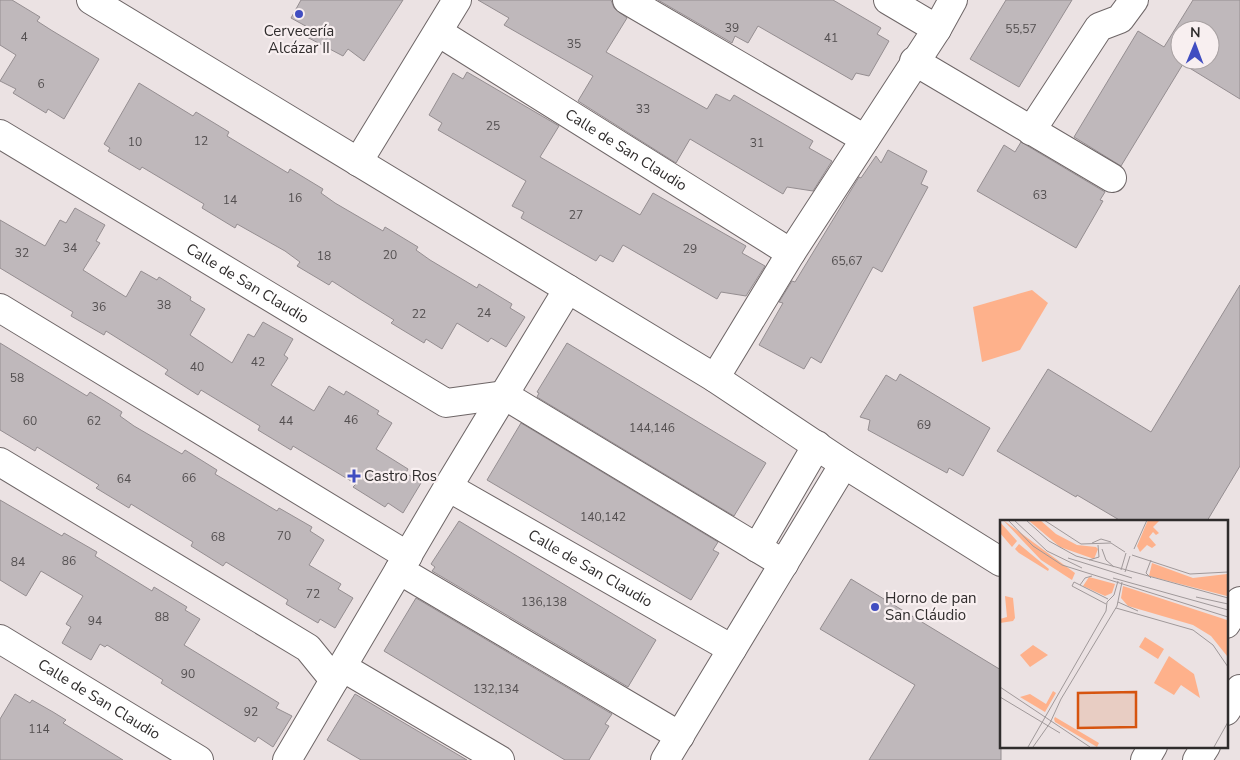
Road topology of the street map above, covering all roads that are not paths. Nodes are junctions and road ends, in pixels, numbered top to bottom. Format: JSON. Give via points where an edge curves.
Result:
{"nodes":[{"id":1,"x":457,"y":0,"type":"edge"},
{"id":2,"x":627,"y":0,"type":"edge"},
{"id":3,"x":888,"y":0,"type":"edge"},
{"id":4,"x":953,"y":0,"type":"edge"},
{"id":5,"x":1134,"y":0,"type":"edge"},
{"id":6,"x":100,"y":2,"type":"edge"},
{"id":7,"x":937,"y":29,"type":"junction"},
{"id":8,"x":438,"y":32,"type":"junction"},
{"id":9,"x":914,"y":61,"type":"junction"},
{"id":10,"x":1031,"y":131,"type":"junction"},
{"id":11,"x":0,"y":134,"type":"edge"},
{"id":12,"x":865,"y":139,"type":"junction"},
{"id":13,"x":358,"y":162,"type":"junction"},
{"id":14,"x":1112,"y":178,"type":"dead end"},
{"id":15,"x":791,"y":252,"type":"junction"},
{"id":16,"x":568,"y":289,"type":"junction"},
{"id":17,"x":0,"y":308,"type":"edge"},
{"id":18,"x":715,"y":378,"type":"junction"},
{"id":19,"x":504,"y":395,"type":"junction"},
{"id":20,"x":817,"y":445,"type":"junction"},
{"id":21,"x":0,"y":462,"type":"edge"},
{"id":22,"x":844,"y":464,"type":"junction"},
{"id":23,"x":448,"y":488,"type":"junction"},
{"id":24,"x":757,"y":548,"type":"junction"},
{"id":25,"x":1000,"y":561,"type":"edge"},
{"id":26,"x":403,"y":563,"type":"junction"},
{"id":27,"x":784,"y":564,"type":"junction"},
{"id":28,"x":1240,"y":601,"type":"edge"},
{"id":29,"x":1228,"y":621,"type":"edge"},
{"id":30,"x":0,"y":639,"type":"edge"},
{"id":31,"x":732,"y":649,"type":"junction"},
{"id":32,"x":338,"y":674,"type":"junction"},
{"id":33,"x":680,"y":736,"type":"junction"},
{"id":34,"x":1152,"y":748,"type":"edge"},
{"id":35,"x":1205,"y":748,"type":"edge"},
{"id":36,"x":298,"y":757,"type":"edge"},
{"id":37,"x":199,"y":760,"type":"edge"},
{"id":38,"x":500,"y":760,"type":"edge"},
{"id":39,"x":665,"y":760,"type":"edge"},
{"id":40,"x":1145,"y":760,"type":"edge"},
{"id":41,"x":1197,"y":760,"type":"edge"}],
"edges":[{"from":1,"to":8,"type":"street"},
{"from":2,"to":12,"type":"street"},
{"from":3,"to":7,"type":"street"},
{"from":4,"to":7,"type":"street"},
{"from":5,"to":10,"type":"street","via":[[1120,19],[1098,27]]},
{"from":6,"to":13,"type":"street"},
{"from":7,"to":9,"type":"street"},
{"from":8,"to":13,"type":"street"},
{"from":8,"to":15,"type":"street","name":"Calle de San Claudio"},
{"from":9,"to":10,"type":"street"},
{"from":9,"to":12,"type":"street"},
{"from":10,"to":14,"type":"street"},
{"from":11,"to":19,"type":"street","name":"Calle de San Claudio","via":[[446,403]]},
{"from":12,"to":15,"type":"street"},
{"from":13,"to":16,"type":"street"},
{"from":15,"to":18,"type":"street"},
{"from":16,"to":18,"type":"street"},
{"from":16,"to":19,"type":"street"},
{"from":17,"to":26,"type":"street"},
{"from":18,"to":20,"type":"street"},
{"from":19,"to":23,"type":"street"},
{"from":19,"to":24,"type":"street"},
{"from":20,"to":22,"type":"street"},
{"from":20,"to":24,"type":"street"},
{"from":21,"to":32,"type":"street","via":[[308,648]]},
{"from":22,"to":25,"type":"street"},
{"from":22,"to":27,"type":"street"},
{"from":23,"to":26,"type":"street"},
{"from":23,"to":31,"type":"street","name":"Calle de San Claudio"},
{"from":24,"to":27,"type":"street"},
{"from":26,"to":32,"type":"street"},
{"from":26,"to":33,"type":"street"},
{"from":27,"to":31,"type":"street"},
{"from":28,"to":29,"type":"street"},
{"from":30,"to":37,"type":"street","name":"Calle de San Claudio"},
{"from":31,"to":33,"type":"street"},
{"from":32,"to":36,"type":"street"},
{"from":32,"to":38,"type":"street"},
{"from":33,"to":39,"type":"street"},
{"from":34,"to":40,"type":"street"},
{"from":35,"to":41,"type":"street"}]}
